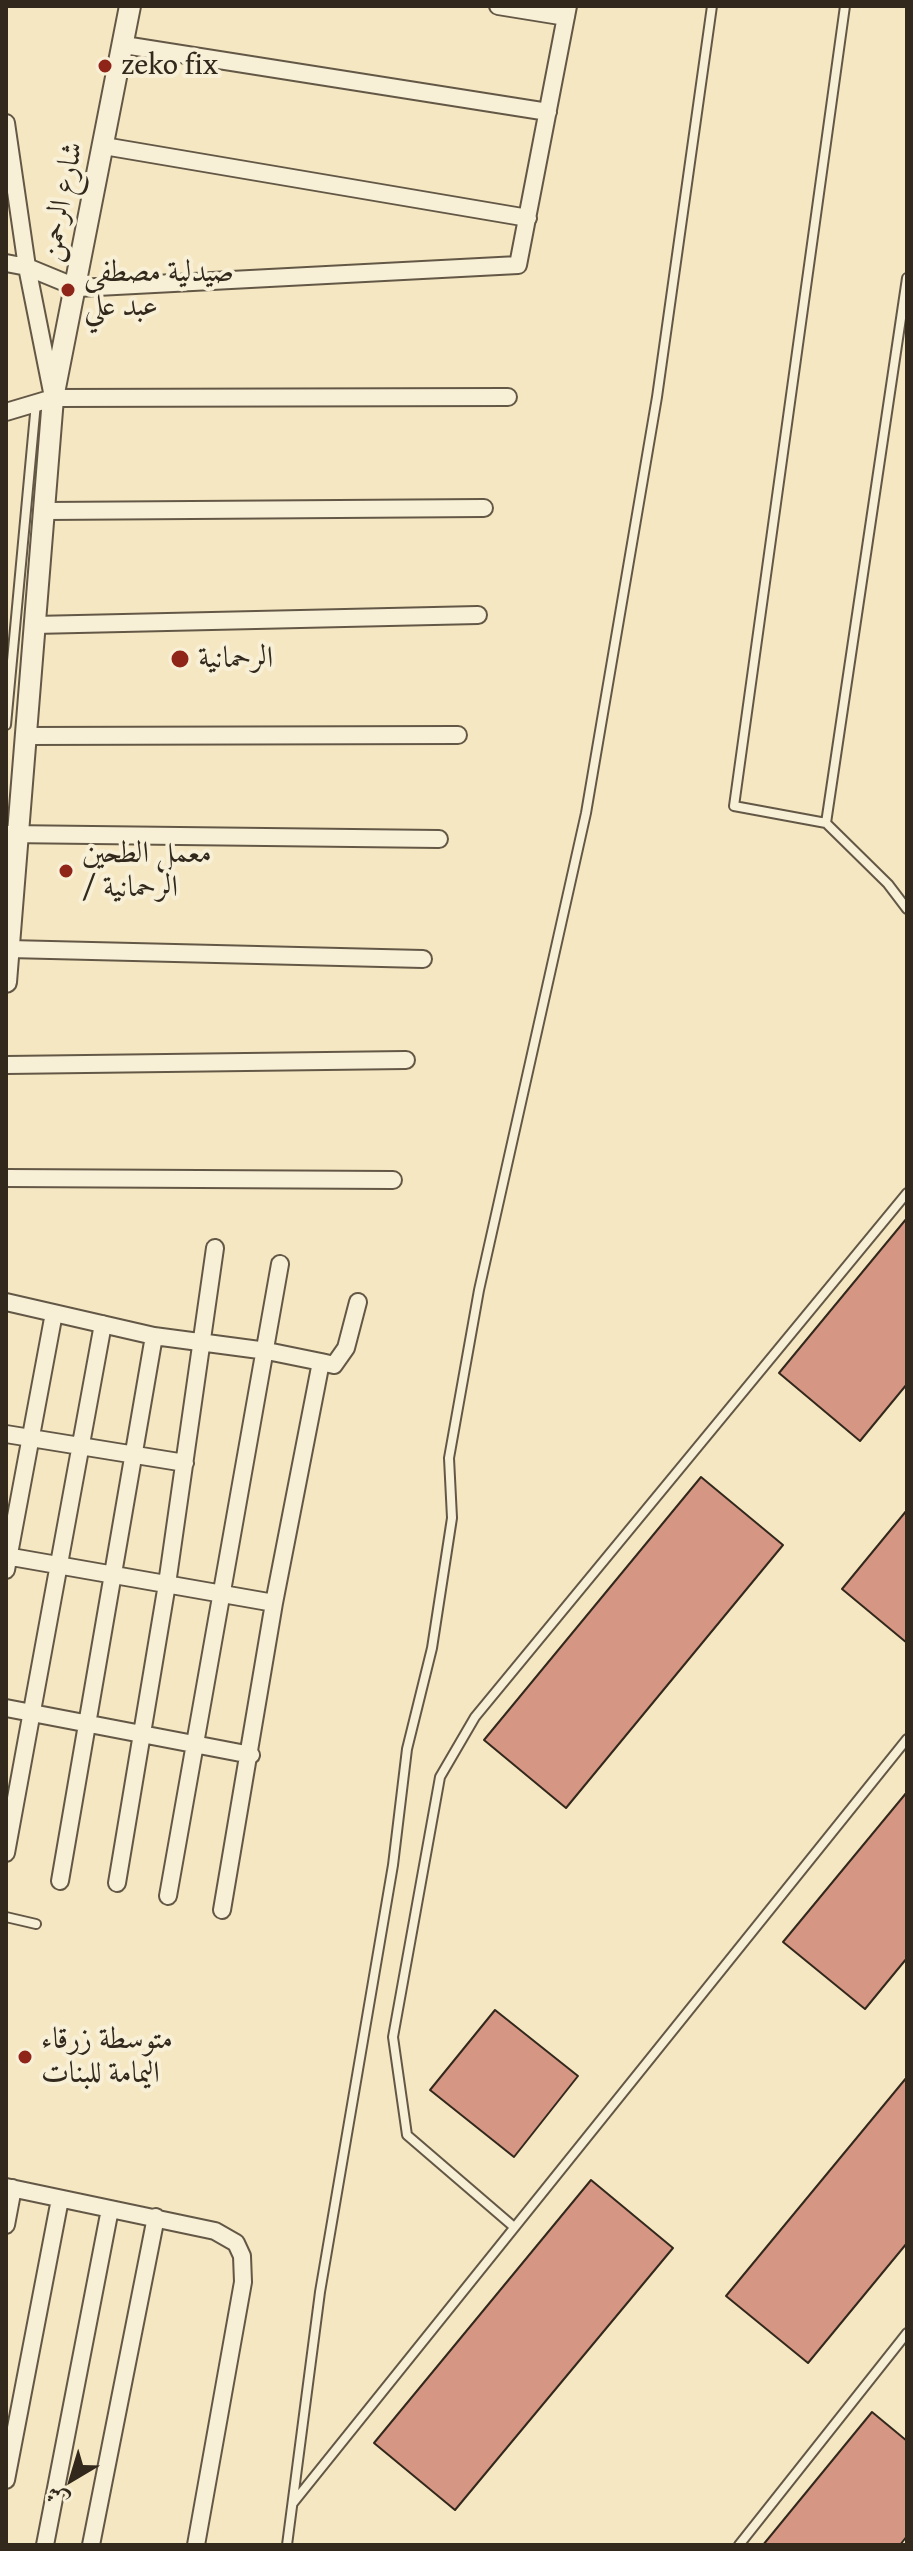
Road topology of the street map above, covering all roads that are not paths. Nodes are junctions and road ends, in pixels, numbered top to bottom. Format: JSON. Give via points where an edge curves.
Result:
{"nodes":[{"id":1,"x":130,"y":6,"type":"edge"},
{"id":2,"x":498,"y":6,"type":"edge"},
{"id":3,"x":712,"y":6,"type":"edge"},
{"id":4,"x":845,"y":6,"type":"edge"},
{"id":5,"x":567,"y":12,"type":"edge"},
{"id":6,"x":124,"y":45,"type":"junction"},
{"id":7,"x":548,"y":112,"type":"junction"},
{"id":8,"x":6,"y":123,"type":"edge"},
{"id":9,"x":104,"y":146,"type":"junction"},
{"id":10,"x":8,"y":155,"type":"edge"},
{"id":11,"x":528,"y":218,"type":"junction"},
{"id":12,"x":6,"y":263,"type":"edge"},
{"id":13,"x":27,"y":267,"type":"junction"},
{"id":14,"x":907,"y":278,"type":"edge"},
{"id":15,"x":78,"y":288,"type":"junction"},
{"id":16,"x":508,"y":397,"type":"dead end"},
{"id":17,"x":45,"y":400,"type":"junction"},
{"id":18,"x":6,"y":412,"type":"edge"},
{"id":19,"x":484,"y":508,"type":"dead end"},
{"id":20,"x":46,"y":511,"type":"junction"},
{"id":21,"x":478,"y":615,"type":"dead end"},
{"id":22,"x":34,"y":625,"type":"junction"},
{"id":23,"x":15,"y":730,"type":"edge"},
{"id":24,"x":458,"y":735,"type":"dead end"},
{"id":25,"x":826,"y":823,"type":"junction"},
{"id":26,"x":11,"y":835,"type":"edge"},
{"id":27,"x":439,"y":839,"type":"dead end"},
{"id":28,"x":907,"y":909,"type":"edge"},
{"id":29,"x":9,"y":949,"type":"junction"},
{"id":30,"x":423,"y":959,"type":"dead end"},
{"id":31,"x":6,"y":982,"type":"edge"},
{"id":32,"x":406,"y":1060,"type":"dead end"},
{"id":33,"x":6,"y":1065,"type":"edge"},
{"id":34,"x":6,"y":1178,"type":"edge"},
{"id":35,"x":393,"y":1180,"type":"dead end"},
{"id":36,"x":907,"y":1193,"type":"edge"},
{"id":37,"x":215,"y":1248,"type":"dead end"},
{"id":38,"x":280,"y":1264,"type":"dead end"},
{"id":39,"x":6,"y":1302,"type":"edge"},
{"id":40,"x":358,"y":1302,"type":"dead end"},
{"id":41,"x":54,"y":1313,"type":"junction"},
{"id":42,"x":103,"y":1324,"type":"junction"},
{"id":43,"x":154,"y":1336,"type":"junction"},
{"id":44,"x":203,"y":1344,"type":"junction"},
{"id":45,"x":267,"y":1351,"type":"junction"},
{"id":46,"x":321,"y":1362,"type":"junction"},
{"id":47,"x":6,"y":1434,"type":"edge"},
{"id":48,"x":31,"y":1438,"type":"junction"},
{"id":49,"x":81,"y":1445,"type":"junction"},
{"id":50,"x":134,"y":1453,"type":"junction"},
{"id":51,"x":185,"y":1463,"type":"junction"},
{"id":52,"x":7,"y":1561,"type":"edge"},
{"id":53,"x":59,"y":1566,"type":"junction"},
{"id":54,"x":113,"y":1575,"type":"junction"},
{"id":55,"x":167,"y":1584,"type":"junction"},
{"id":56,"x":221,"y":1594,"type":"junction"},
{"id":57,"x":274,"y":1603,"type":"junction"},
{"id":58,"x":6,"y":1708,"type":"edge"},
{"id":59,"x":33,"y":1713,"type":"junction"},
{"id":60,"x":87,"y":1724,"type":"junction"},
{"id":61,"x":142,"y":1734,"type":"junction"},
{"id":62,"x":907,"y":1739,"type":"edge"},
{"id":63,"x":195,"y":1744,"type":"junction"},
{"id":64,"x":251,"y":1755,"type":"junction"},
{"id":65,"x":6,"y":1853,"type":"edge"},
{"id":66,"x":60,"y":1881,"type":"dead end"},
{"id":67,"x":117,"y":1883,"type":"dead end"},
{"id":68,"x":168,"y":1896,"type":"dead end"},
{"id":69,"x":222,"y":1910,"type":"dead end"},
{"id":70,"x":6,"y":1917,"type":"edge"},
{"id":71,"x":36,"y":1924,"type":"dead end"},
{"id":72,"x":10,"y":2188,"type":"edge"},
{"id":73,"x":60,"y":2199,"type":"junction"},
{"id":74,"x":110,"y":2209,"type":"junction"},
{"id":75,"x":156,"y":2217,"type":"junction"},
{"id":76,"x":6,"y":2225,"type":"edge"},
{"id":77,"x":514,"y":2227,"type":"junction"},
{"id":78,"x":907,"y":2333,"type":"edge"},
{"id":79,"x":6,"y":2480,"type":"edge"},
{"id":80,"x":293,"y":2504,"type":"junction"},
{"id":81,"x":45,"y":2545,"type":"edge"},
{"id":82,"x":91,"y":2545,"type":"edge"},
{"id":83,"x":196,"y":2545,"type":"edge"},
{"id":84,"x":287,"y":2545,"type":"edge"},
{"id":85,"x":739,"y":2545,"type":"edge"}],
"edges":[{"from":1,"to":6,"type":"street","name":"شارع الرحمن"},
{"from":2,"to":5,"type":"street"},
{"from":3,"to":80,"type":"lane","via":[[657,397],[586,813],[479,1290],[449,1458],[450,1533],[432,1648],[407,1749],[393,1865],[320,2292]]},
{"from":4,"to":25,"type":"lane","via":[[734,806]]},
{"from":5,"to":7,"type":"street"},
{"from":6,"to":7,"type":"street"},
{"from":6,"to":9,"type":"street","name":"شارع الرحمن"},
{"from":7,"to":11,"type":"street"},
{"from":8,"to":10,"type":"street"},
{"from":9,"to":11,"type":"street"},
{"from":9,"to":15,"type":"street","name":"شارع الرحمن"},
{"from":10,"to":13,"type":"street"},
{"from":11,"to":15,"type":"street","via":[[521,259],[509,268]]},
{"from":12,"to":13,"type":"street"},
{"from":13,"to":15,"type":"street"},
{"from":13,"to":17,"type":"street"},
{"from":14,"to":25,"type":"lane"},
{"from":15,"to":17,"type":"street","name":"شارع الرحمن"},
{"from":16,"to":17,"type":"street"},
{"from":17,"to":18,"type":"street"},
{"from":17,"to":20,"type":"street","name":"شارع الرحمن"},
{"from":17,"to":23,"type":"lane"},
{"from":19,"to":20,"type":"street"},
{"from":20,"to":22,"type":"street","name":"شارع الرحمن"},
{"from":21,"to":22,"type":"street"},
{"from":22,"to":23,"type":"street","name":"شارع الرحمن"},
{"from":23,"to":24,"type":"street"},
{"from":23,"to":26,"type":"street","name":"شارع الرحمن"},
{"from":25,"to":28,"type":"lane"},
{"from":26,"to":27,"type":"street"},
{"from":26,"to":29,"type":"street","name":"شارع الرحمن"},
{"from":29,"to":30,"type":"street"},
{"from":29,"to":31,"type":"street","name":"شارع الرحمن"},
{"from":32,"to":33,"type":"street"},
{"from":34,"to":35,"type":"street"},
{"from":36,"to":77,"type":"lane","via":[[475,1717],[440,1777],[393,2037],[407,2135]]},
{"from":37,"to":44,"type":"street"},
{"from":38,"to":45,"type":"street"},
{"from":39,"to":41,"type":"street"},
{"from":40,"to":46,"type":"street","via":[[342,1358],[334,1365]]},
{"from":41,"to":42,"type":"street"},
{"from":41,"to":48,"type":"street"},
{"from":42,"to":43,"type":"street"},
{"from":42,"to":49,"type":"street"},
{"from":43,"to":44,"type":"street"},
{"from":43,"to":50,"type":"street"},
{"from":44,"to":45,"type":"street"},
{"from":44,"to":51,"type":"street"},
{"from":45,"to":46,"type":"street"},
{"from":45,"to":56,"type":"street"},
{"from":46,"to":57,"type":"street"},
{"from":47,"to":48,"type":"street"},
{"from":48,"to":49,"type":"street"},
{"from":48,"to":52,"type":"street"},
{"from":49,"to":50,"type":"street"},
{"from":49,"to":53,"type":"street"},
{"from":50,"to":51,"type":"street"},
{"from":50,"to":54,"type":"street"},
{"from":51,"to":55,"type":"street"},
{"from":52,"to":53,"type":"street"},
{"from":53,"to":54,"type":"street"},
{"from":53,"to":59,"type":"street"},
{"from":54,"to":55,"type":"street"},
{"from":54,"to":60,"type":"street"},
{"from":55,"to":56,"type":"street"},
{"from":55,"to":61,"type":"street"},
{"from":56,"to":57,"type":"street"},
{"from":56,"to":63,"type":"street"},
{"from":57,"to":64,"type":"street"},
{"from":58,"to":59,"type":"street"},
{"from":59,"to":60,"type":"street"},
{"from":59,"to":65,"type":"street"},
{"from":60,"to":61,"type":"street"},
{"from":60,"to":66,"type":"street"},
{"from":61,"to":63,"type":"street"},
{"from":61,"to":67,"type":"street"},
{"from":62,"to":77,"type":"lane"},
{"from":63,"to":64,"type":"street"},
{"from":63,"to":68,"type":"street"},
{"from":64,"to":69,"type":"street"},
{"from":70,"to":71,"type":"lane"},
{"from":72,"to":73,"type":"street"},
{"from":72,"to":76,"type":"street"},
{"from":73,"to":74,"type":"street"},
{"from":73,"to":79,"type":"street"},
{"from":74,"to":75,"type":"street"},
{"from":74,"to":81,"type":"street"},
{"from":75,"to":82,"type":"street"},
{"from":75,"to":83,"type":"street","via":[[215,2231],[236,2243],[242,2256],[243,2282]]},
{"from":77,"to":80,"type":"lane"},
{"from":78,"to":85,"type":"lane"},
{"from":80,"to":84,"type":"lane"}]}
